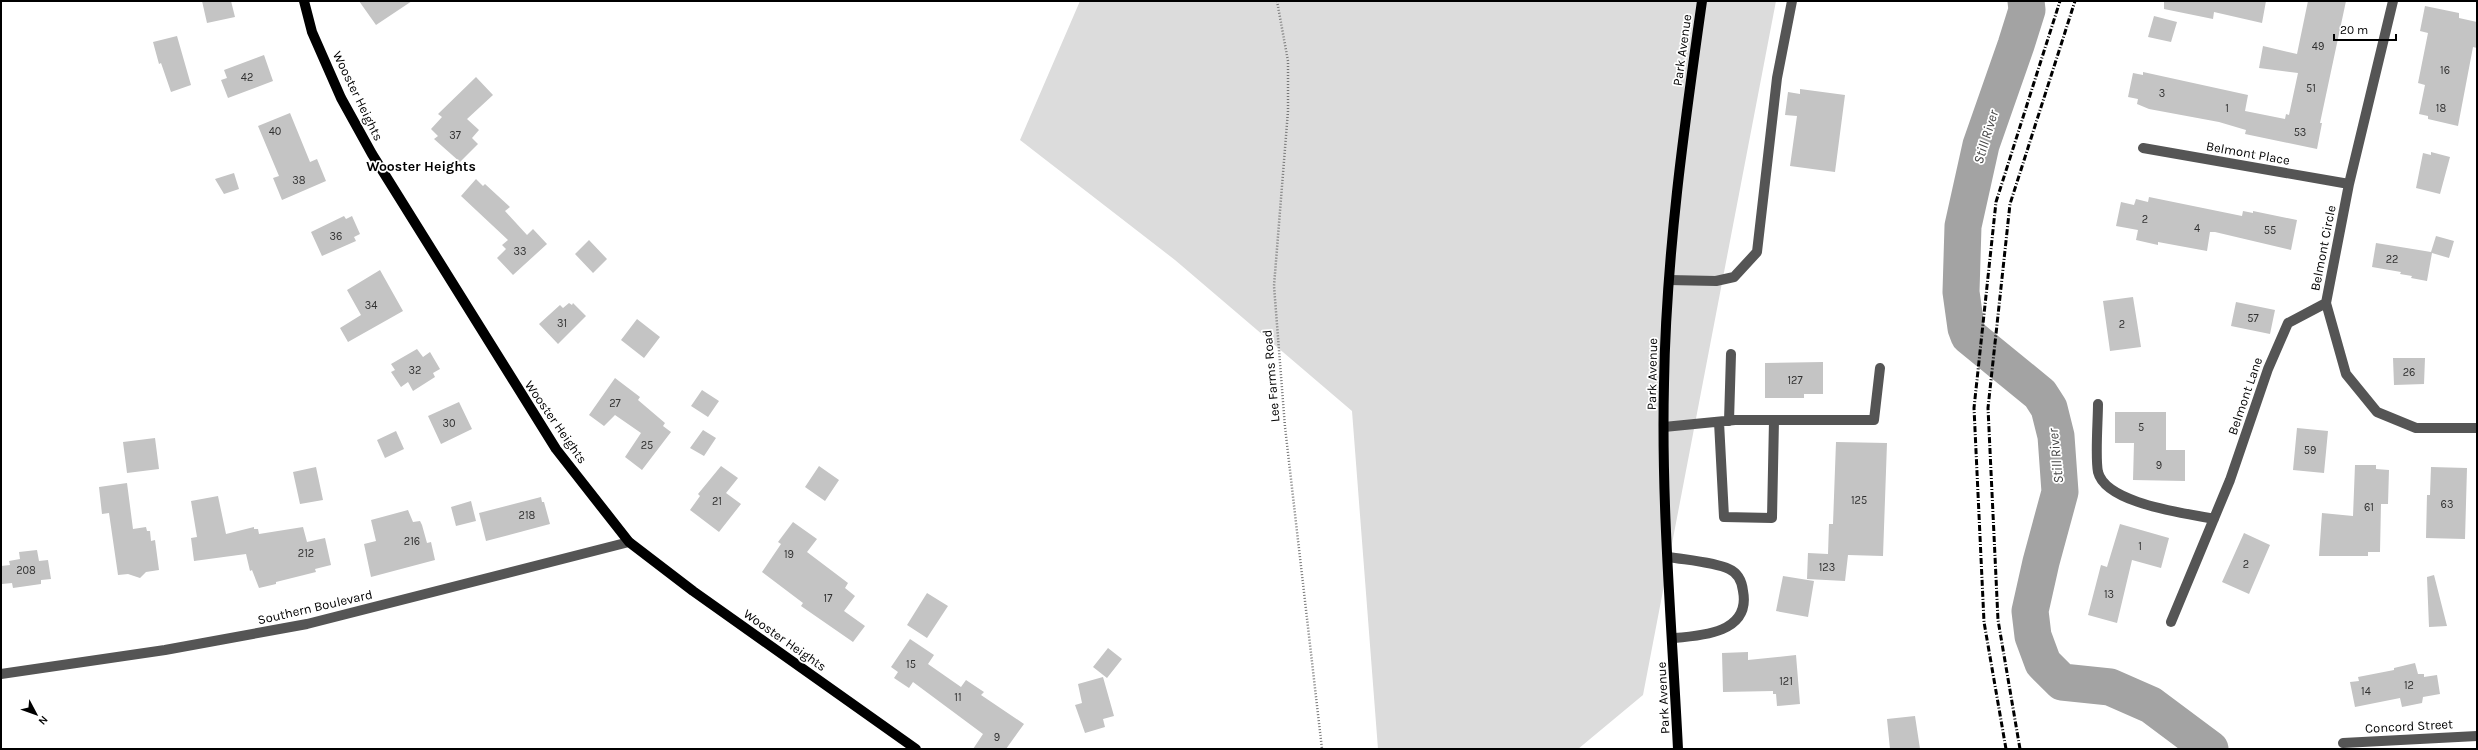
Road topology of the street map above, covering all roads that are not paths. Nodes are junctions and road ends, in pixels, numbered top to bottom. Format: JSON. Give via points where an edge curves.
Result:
{"nodes":[{"id":1,"x":304,"y":1,"type":"edge"},
{"id":2,"x":1702,"y":1,"type":"edge"},
{"id":3,"x":1792,"y":1,"type":"edge"},
{"id":4,"x":2393,"y":1,"type":"edge"},
{"id":5,"x":2143,"y":148,"type":"dead end"},
{"id":6,"x":2349,"y":184,"type":"junction"},
{"id":7,"x":1669,"y":280,"type":"junction"},
{"id":8,"x":2326,"y":303,"type":"junction"},
{"id":9,"x":1731,"y":354,"type":"dead end"},
{"id":10,"x":1880,"y":368,"type":"dead end"},
{"id":11,"x":2098,"y":404,"type":"dead end"},
{"id":12,"x":1774,"y":420,"type":"junction"},
{"id":13,"x":1724,"y":421,"type":"junction"},
{"id":14,"x":1664,"y":427,"type":"junction"},
{"id":15,"x":2477,"y":428,"type":"edge"},
{"id":16,"x":2214,"y":519,"type":"junction"},
{"id":17,"x":629,"y":542,"type":"junction"},
{"id":18,"x":1669,"y":556,"type":"junction"},
{"id":19,"x":2171,"y":622,"type":"dead end"},
{"id":20,"x":1673,"y":638,"type":"junction"},
{"id":21,"x":1,"y":674,"type":"edge"},
{"id":22,"x":2477,"y":736,"type":"edge"},
{"id":23,"x":2343,"y":743,"type":"dead end"},
{"id":24,"x":916,"y":749,"type":"edge"},
{"id":25,"x":1678,"y":749,"type":"edge"}],
"edges":[{"from":1,"to":17,"type":"main road","name":"Wooster Heights","via":[[312,32],[341,98],[372,154],[556,448]]},
{"from":2,"to":7,"type":"main road","name":"Park Avenue"},
{"from":3,"to":7,"type":"street","via":[[1777,78],[1757,252],[1734,277],[1716,281]]},
{"from":4,"to":6,"type":"street","name":"Belmont Circle"},
{"from":5,"to":6,"type":"street","name":"Belmont Place"},
{"from":6,"to":8,"type":"street","name":"Belmont Circle"},
{"from":7,"to":14,"type":"main road","name":"Park Avenue"},
{"from":8,"to":15,"type":"street","name":"Belmont Circle","via":[[2346,374],[2377,412],[2416,428]]},
{"from":8,"to":16,"type":"street","name":"Belmont Lane","via":[[2288,323],[2268,368]]},
{"from":9,"to":13,"type":"street"},
{"from":10,"to":12,"type":"street","via":[[1874,420]]},
{"from":11,"to":16,"type":"street","via":[[2098,473],[2111,490],[2126,499]]},
{"from":12,"to":13,"type":"street"},
{"from":12,"to":13,"type":"street","via":[[1772,518],[1724,517]]},
{"from":13,"to":14,"type":"street"},
{"from":14,"to":18,"type":"main road","name":"Park Avenue"},
{"from":16,"to":19,"type":"street","name":"Belmont Lane"},
{"from":17,"to":21,"type":"street","name":"Southern Boulevard","via":[[307,624],[165,650]]},
{"from":17,"to":24,"type":"main road","name":"Wooster Heights","via":[[700,596]]},
{"from":18,"to":20,"type":"main road","name":"Park Avenue"},
{"from":18,"to":20,"type":"street","via":[[1728,568],[1737,574],[1744,594],[1742,608],[1734,623],[1716,632]]},
{"from":20,"to":25,"type":"main road","name":"Park Avenue"},
{"from":22,"to":23,"type":"street","name":"Concord Street"}]}
